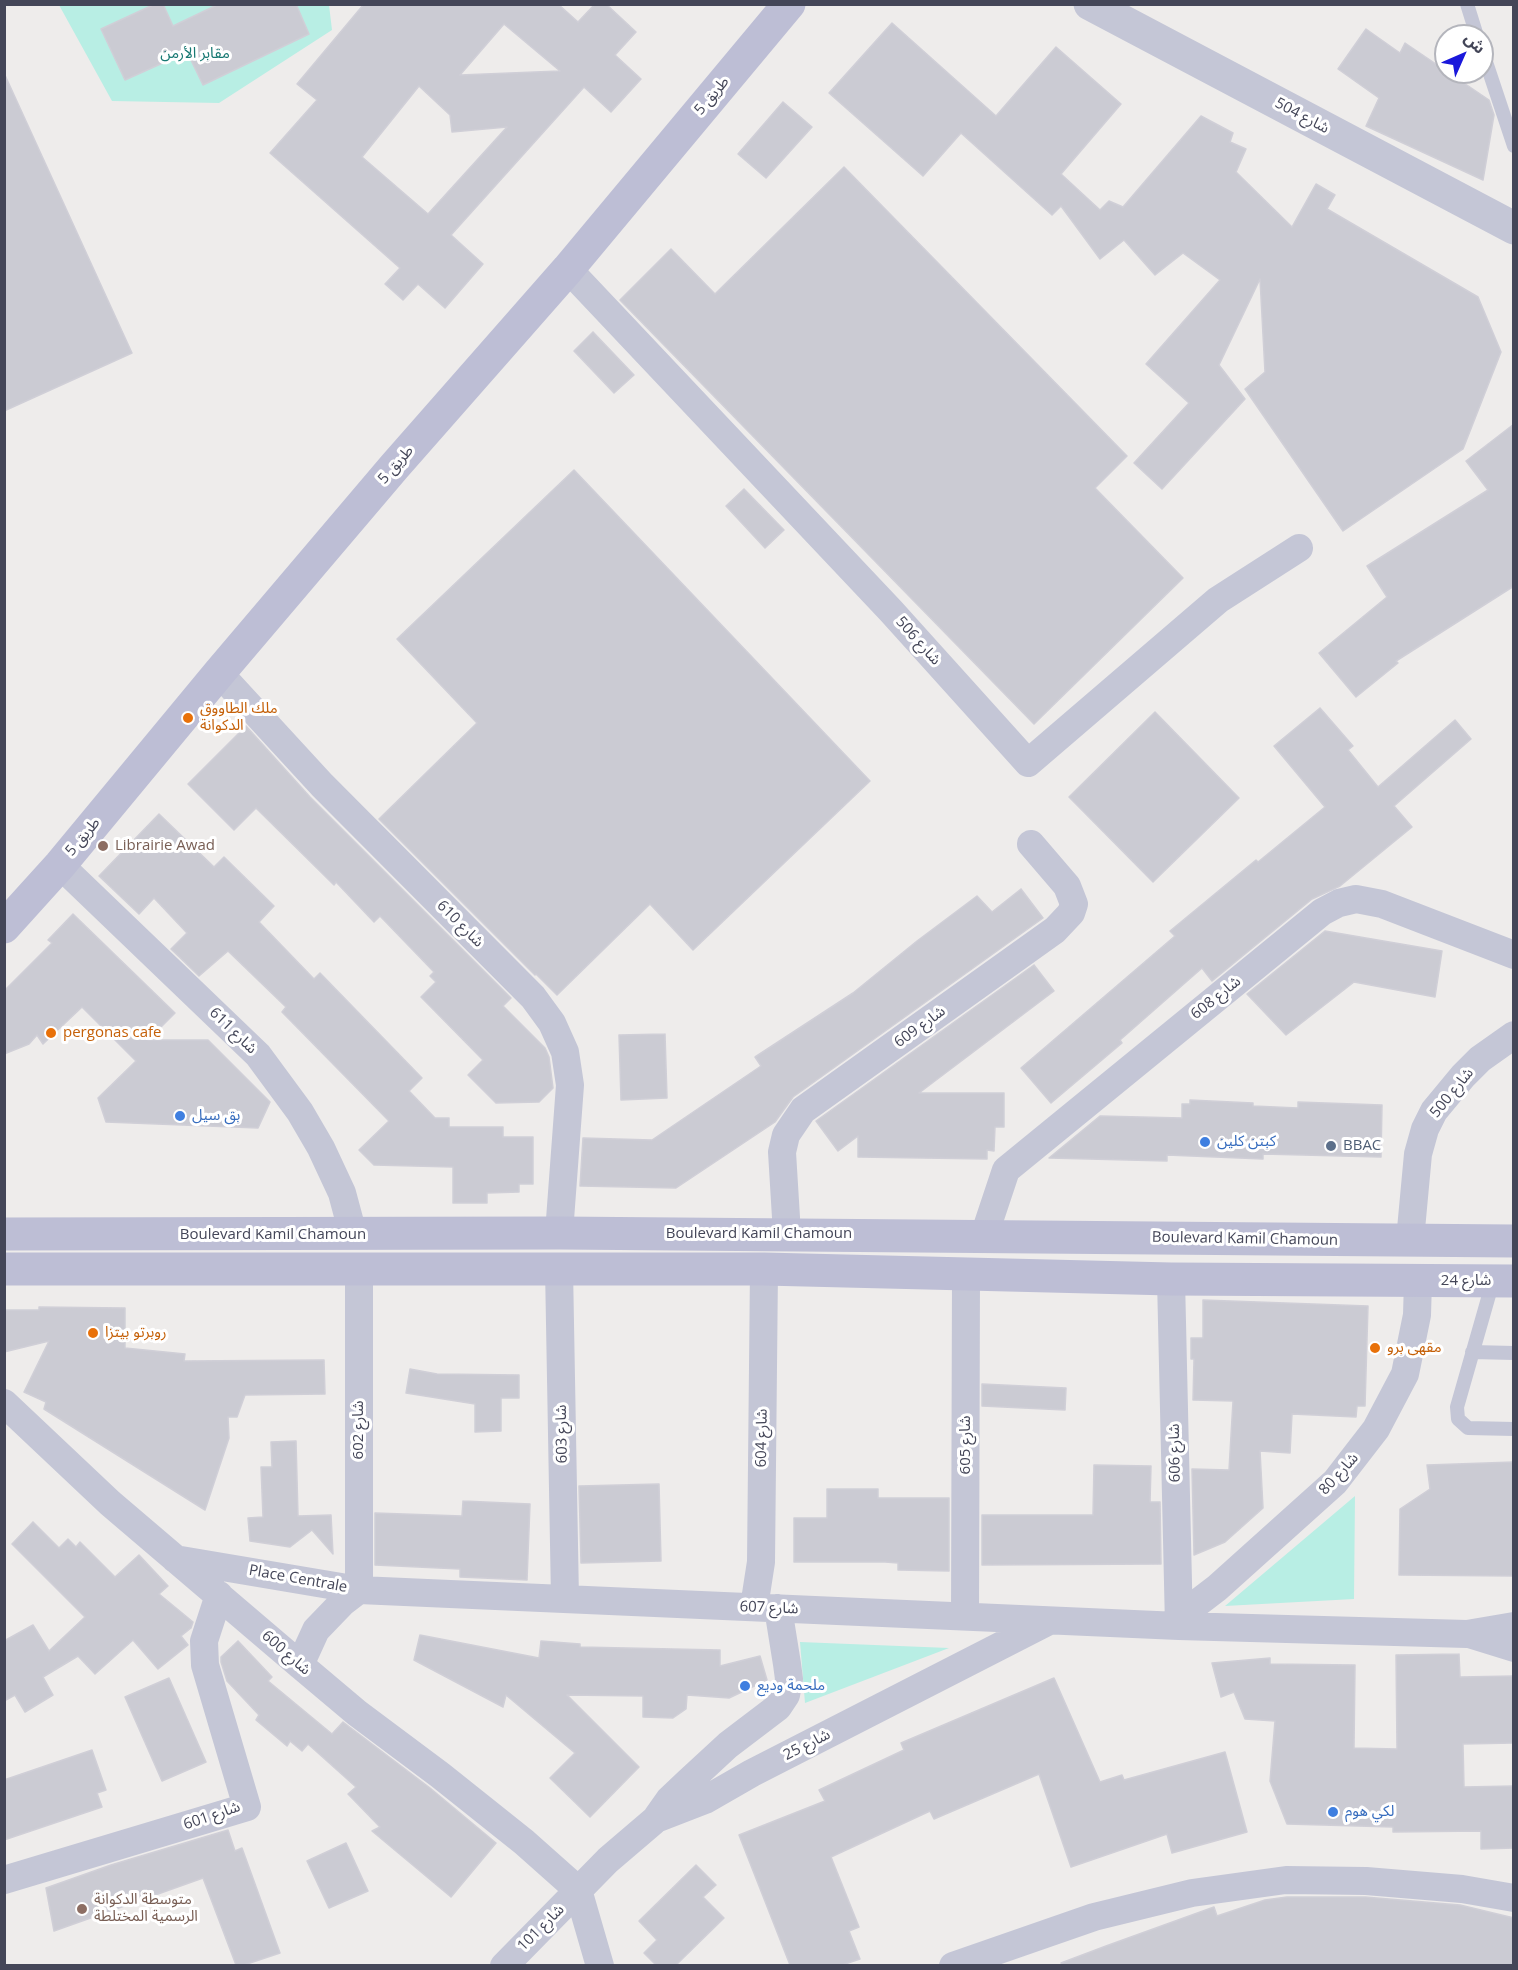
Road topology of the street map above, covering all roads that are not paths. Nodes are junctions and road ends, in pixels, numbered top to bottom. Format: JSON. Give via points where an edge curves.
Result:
{"nodes":[{"id":1,"x":789,"y":4,"type":"edge"},
{"id":2,"x":1090,"y":4,"type":"edge"},
{"id":3,"x":1467,"y":4,"type":"edge"},
{"id":4,"x":1473,"y":24,"type":"edge"},
{"id":5,"x":1493,"y":84,"type":"edge"},
{"id":6,"x":1514,"y":146,"type":"edge"},
{"id":7,"x":1514,"y":228,"type":"edge"},
{"id":8,"x":568,"y":269,"type":"junction"},
{"id":9,"x":1299,"y":548,"type":"dead end"},
{"id":10,"x":219,"y":673,"type":"junction"},
{"id":11,"x":1031,"y":844,"type":"dead end"},
{"id":12,"x":60,"y":865,"type":"junction"},
{"id":13,"x":4,"y":927,"type":"edge"},
{"id":14,"x":1514,"y":955,"type":"edge"},
{"id":15,"x":1514,"y":1035,"type":"edge"},
{"id":16,"x":559,"y":1233,"type":"junction"},
{"id":17,"x":4,"y":1234,"type":"edge"},
{"id":18,"x":353,"y":1234,"type":"junction"},
{"id":19,"x":787,"y":1234,"type":"junction"},
{"id":20,"x":984,"y":1236,"type":"junction"},
{"id":21,"x":1410,"y":1240,"type":"junction"},
{"id":22,"x":1514,"y":1241,"type":"edge"},
{"id":23,"x":559,"y":1268,"type":"junction"},
{"id":24,"x":4,"y":1269,"type":"edge"},
{"id":25,"x":764,"y":1269,"type":"junction"},
{"id":26,"x":359,"y":1270,"type":"junction"},
{"id":27,"x":966,"y":1275,"type":"junction"},
{"id":28,"x":1171,"y":1280,"type":"junction"},
{"id":29,"x":1418,"y":1281,"type":"junction"},
{"id":30,"x":1503,"y":1281,"type":"edge"},
{"id":31,"x":1472,"y":1352,"type":"junction"},
{"id":32,"x":1514,"y":1353,"type":"edge"},
{"id":33,"x":4,"y":1403,"type":"edge"},
{"id":34,"x":1514,"y":1429,"type":"edge"},
{"id":35,"x":175,"y":1559,"type":"junction"},
{"id":36,"x":359,"y":1590,"type":"junction"},
{"id":37,"x":219,"y":1595,"type":"junction"},
{"id":38,"x":565,"y":1599,"type":"junction"},
{"id":39,"x":766,"y":1608,"type":"junction"},
{"id":40,"x":965,"y":1616,"type":"junction"},
{"id":41,"x":1051,"y":1620,"type":"junction"},
{"id":42,"x":1179,"y":1621,"type":"junction"},
{"id":43,"x":1514,"y":1626,"type":"edge"},
{"id":44,"x":1467,"y":1634,"type":"junction"},
{"id":45,"x":1514,"y":1648,"type":"edge"},
{"id":46,"x":300,"y":1665,"type":"junction"},
{"id":47,"x":656,"y":1819,"type":"junction"},
{"id":48,"x":4,"y":1880,"type":"edge"},
{"id":49,"x":578,"y":1890,"type":"junction"},
{"id":50,"x":1514,"y":1898,"type":"edge"},
{"id":51,"x":504,"y":1965,"type":"edge"},
{"id":52,"x":600,"y":1965,"type":"edge"},
{"id":53,"x":953,"y":1965,"type":"edge"}],
"edges":[{"from":1,"to":8,"type":"main road","name":"طريق 5"},
{"from":2,"to":7,"type":"street","name":"شارع 504"},
{"from":3,"to":4,"type":"lane"},
{"from":5,"to":6,"type":"lane"},
{"from":8,"to":9,"type":"street","name":"شارع 506","via":[[891,611],[1028,763],[1218,600]]},
{"from":8,"to":10,"type":"main road","name":"طريق 5"},
{"from":10,"to":12,"type":"main road","name":"طريق 5"},
{"from":10,"to":16,"type":"street","name":"شارع 610","via":[[322,785],[532,997],[552,1023],[564,1052],[570,1085]]},
{"from":11,"to":19,"type":"street","name":"شارع 609","via":[[1067,886],[1074,904],[1071,913],[1055,930],[803,1110],[786,1135],[782,1152]]},
{"from":12,"to":13,"type":"main road","name":"طريق 5"},
{"from":12,"to":18,"type":"street","name":"شارع 611","via":[[258,1055],[321,1148],[342,1193]]},
{"from":14,"to":20,"type":"street","name":"شارع 608","via":[[1382,904],[1356,899],[1322,912],[1006,1170]]},
{"from":15,"to":21,"type":"street","name":"شارع 500","via":[[1480,1059],[1434,1111],[1418,1154]]},
{"from":16,"to":18,"type":"main road","name":"Boulevard Kamil Chamoun"},
{"from":16,"to":19,"type":"main road","name":"Boulevard Kamil Chamoun"},
{"from":17,"to":18,"type":"main road","name":"Boulevard Kamil Chamoun"},
{"from":19,"to":20,"type":"main road","name":"Boulevard Kamil Chamoun"},
{"from":20,"to":21,"type":"main road","name":"Boulevard Kamil Chamoun"},
{"from":21,"to":22,"type":"main road","name":"Boulevard Kamil Chamoun"},
{"from":23,"to":25,"type":"main road"},
{"from":23,"to":26,"type":"main road"},
{"from":23,"to":38,"type":"street","name":"شارع 603"},
{"from":24,"to":26,"type":"main road"},
{"from":25,"to":27,"type":"main road"},
{"from":25,"to":39,"type":"street","name":"شارع 604","via":[[761,1562]]},
{"from":26,"to":36,"type":"street","name":"شارع 602"},
{"from":27,"to":28,"type":"main road"},
{"from":27,"to":40,"type":"street","name":"شارع 605"},
{"from":28,"to":29,"type":"main road"},
{"from":28,"to":42,"type":"street","name":"شارع 606"},
{"from":29,"to":30,"type":"main road","name":"شارع 24"},
{"from":29,"to":42,"type":"street","name":"شارع 80","via":[[1417,1315],[1405,1374],[1376,1429],[1335,1482]]},
{"from":30,"to":31,"type":"lane"},
{"from":31,"to":32,"type":"lane"},
{"from":31,"to":34,"type":"lane","via":[[1457,1407],[1458,1419],[1468,1428]]},
{"from":33,"to":35,"type":"street","name":"شارع 600"},
{"from":35,"to":36,"type":"street","name":"Place Centrale"},
{"from":35,"to":37,"type":"street","name":"شارع 600"},
{"from":36,"to":38,"type":"street","name":"شارع 607"},
{"from":36,"to":46,"type":"street","name":"Place Centrale","via":[[316,1630]]},
{"from":37,"to":46,"type":"street","name":"شارع 600"},
{"from":37,"to":48,"type":"street","name":"شارع 601","via":[[204,1641],[205,1665],[247,1807]]},
{"from":38,"to":39,"type":"street","name":"شارع 607"},
{"from":39,"to":40,"type":"street","name":"شارع 607"},
{"from":39,"to":47,"type":"street","name":"شارع 604","via":[[787,1664],[786,1695],[778,1707],[694,1776]]},
{"from":40,"to":41,"type":"street","name":"شارع 607"},
{"from":41,"to":42,"type":"street","name":"شارع 607"},
{"from":41,"to":47,"type":"street","name":"شارع 25","via":[[705,1800]]},
{"from":42,"to":44,"type":"street","name":"شارع 607"},
{"from":43,"to":44,"type":"street"},
{"from":44,"to":45,"type":"street"},
{"from":46,"to":49,"type":"street","name":"شارع 600","via":[[524,1842]]},
{"from":47,"to":49,"type":"street","name":"شارع 25"},
{"from":49,"to":51,"type":"street","name":"شارع 101"},
{"from":49,"to":52,"type":"street"},
{"from":50,"to":53,"type":"street","via":[[1462,1889],[1366,1881],[1286,1880],[1192,1893],[1094,1917]]}]}
